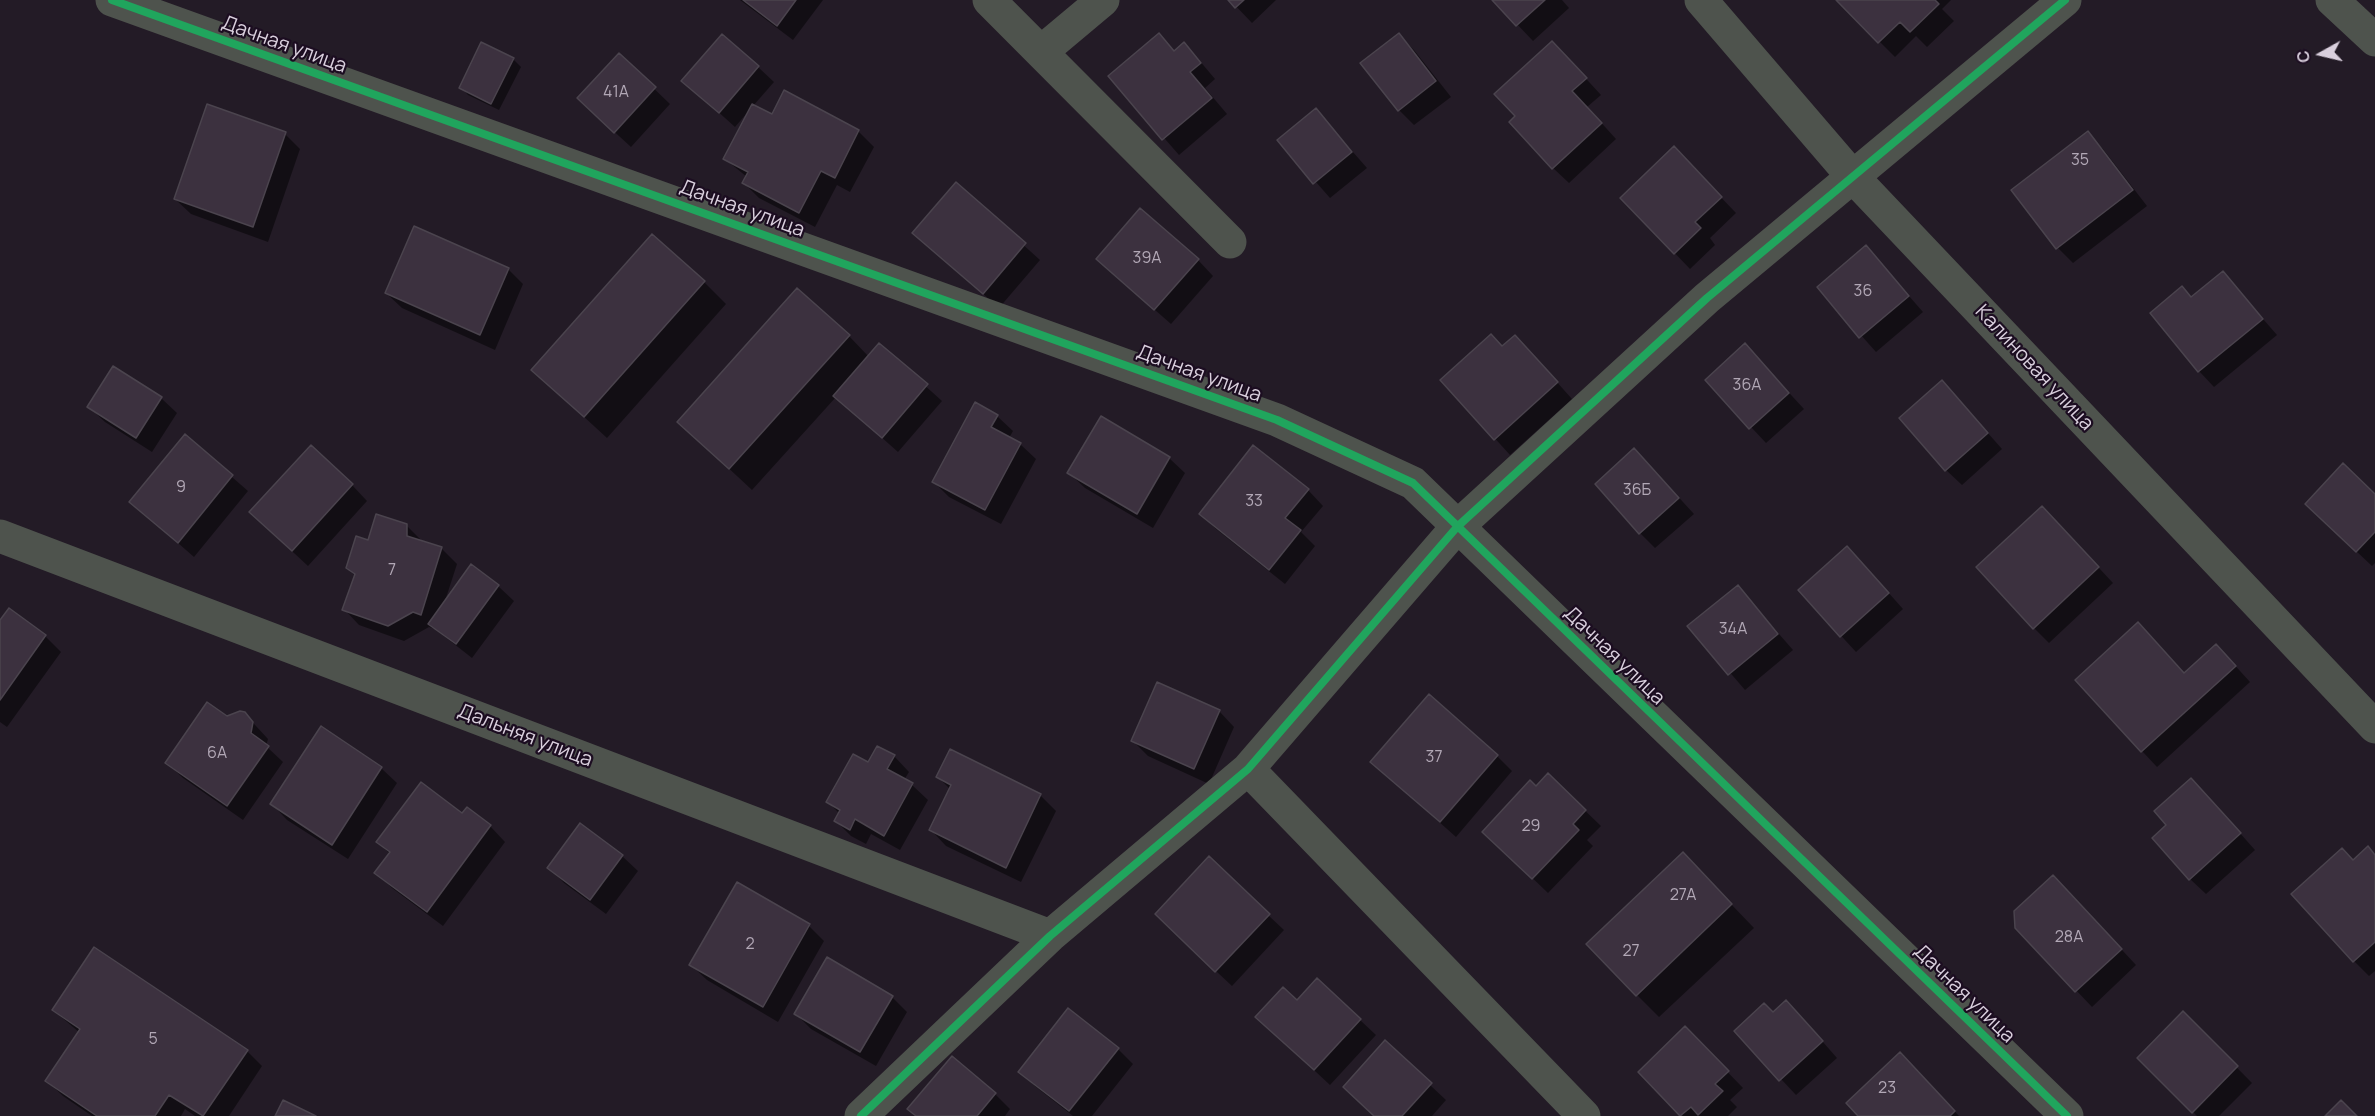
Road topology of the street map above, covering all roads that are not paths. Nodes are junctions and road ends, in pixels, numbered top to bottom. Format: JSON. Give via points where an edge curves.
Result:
{"nodes":[{"id":1,"x":112,"y":0,"type":"edge"},
{"id":2,"x":989,"y":0,"type":"edge"},
{"id":3,"x":1103,"y":0,"type":"edge"},
{"id":4,"x":1701,"y":0,"type":"edge"},
{"id":5,"x":2065,"y":0,"type":"edge"},
{"id":6,"x":2332,"y":0,"type":"edge"},
{"id":7,"x":2375,"y":40,"type":"edge"},
{"id":8,"x":1041,"y":52,"type":"junction"},
{"id":9,"x":1853,"y":177,"type":"junction"},
{"id":10,"x":1230,"y":242,"type":"dead end"},
{"id":11,"x":1457,"y":527,"type":"junction"},
{"id":12,"x":0,"y":536,"type":"edge"},
{"id":13,"x":2375,"y":727,"type":"edge"},
{"id":14,"x":1248,"y":769,"type":"junction"},
{"id":15,"x":1050,"y":936,"type":"junction"},
{"id":16,"x":861,"y":1116,"type":"edge"},
{"id":17,"x":1584,"y":1116,"type":"edge"},
{"id":18,"x":2067,"y":1116,"type":"edge"}],
"edges":[{"from":1,"to":11,"type":"street","name":"Дачная улица","via":[[1277,420],[1413,483]]},
{"from":2,"to":8,"type":"street"},
{"from":3,"to":8,"type":"street"},
{"from":4,"to":9,"type":"street","name":"Калиновая улица"},
{"from":5,"to":9,"type":"street"},
{"from":6,"to":7,"type":"street"},
{"from":8,"to":10,"type":"street"},
{"from":9,"to":11,"type":"street","via":[[1707,298]]},
{"from":9,"to":13,"type":"street","name":"Калиновая улица"},
{"from":11,"to":14,"type":"street"},
{"from":11,"to":18,"type":"street","name":"Дачная улица"},
{"from":12,"to":15,"type":"street","name":"Дальняя улица"},
{"from":14,"to":15,"type":"street"},
{"from":14,"to":17,"type":"street"},
{"from":15,"to":16,"type":"street"}]}
